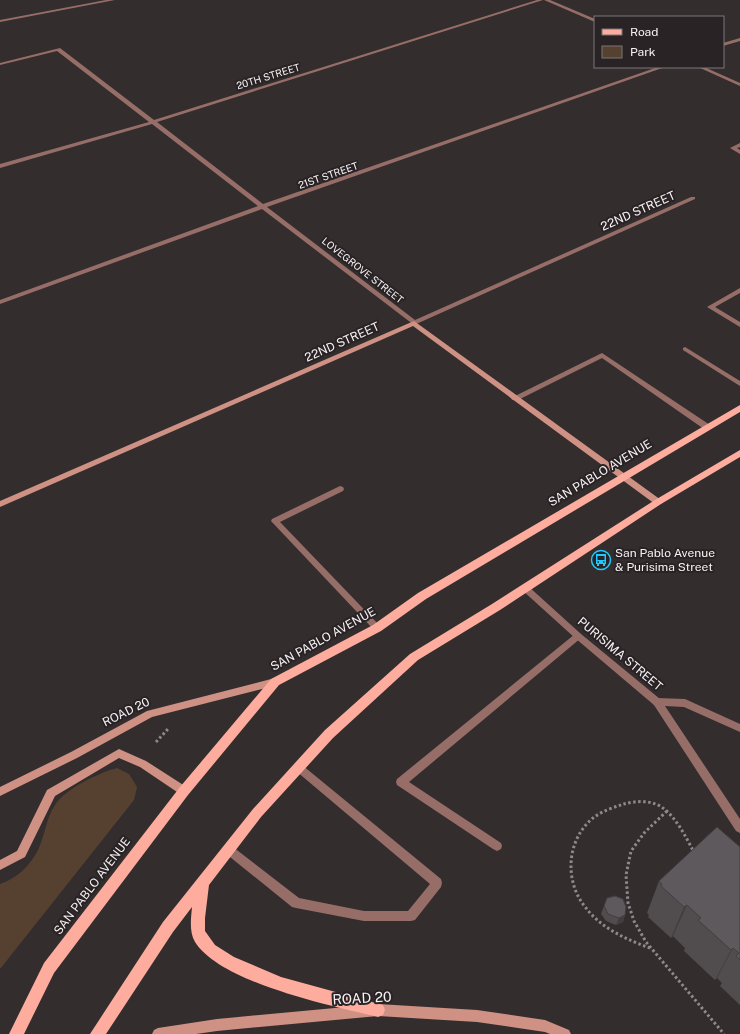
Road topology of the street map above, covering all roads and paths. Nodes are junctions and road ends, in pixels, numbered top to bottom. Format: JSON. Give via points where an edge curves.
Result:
{"nodes":[{"id":1,"x":113,"y":0,"type":"edge"},
{"id":2,"x":540,"y":0,"type":"edge"},
{"id":3,"x":546,"y":0,"type":"edge"},
{"id":4,"x":0,"y":21,"type":"edge"},
{"id":5,"x":594,"y":21,"type":"edge"},
{"id":6,"x":740,"y":39,"type":"edge"},
{"id":7,"x":724,"y":45,"type":"edge"},
{"id":8,"x":0,"y":64,"type":"edge"},
{"id":9,"x":660,"y":68,"type":"edge"},
{"id":10,"x":702,"y":68,"type":"edge"},
{"id":11,"x":740,"y":85,"type":"edge"},
{"id":12,"x":153,"y":122,"type":"junction"},
{"id":13,"x":740,"y":145,"type":"edge"},
{"id":14,"x":740,"y":152,"type":"edge"},
{"id":15,"x":0,"y":166,"type":"edge"},
{"id":16,"x":693,"y":198,"type":"dead end"},
{"id":17,"x":264,"y":206,"type":"junction"},
{"id":18,"x":740,"y":290,"type":"edge"},
{"id":19,"x":0,"y":302,"type":"edge"},
{"id":20,"x":414,"y":323,"type":"junction"},
{"id":21,"x":740,"y":325,"type":"edge"},
{"id":22,"x":685,"y":350,"type":"dead end"},
{"id":23,"x":740,"y":384,"type":"edge"},
{"id":24,"x":515,"y":398,"type":"junction"},
{"id":25,"x":740,"y":408,"type":"edge"},
{"id":26,"x":707,"y":427,"type":"junction"},
{"id":27,"x":740,"y":453,"type":"edge"},
{"id":28,"x":624,"y":476,"type":"junction"},
{"id":29,"x":340,"y":489,"type":"dead end"},
{"id":30,"x":658,"y":502,"type":"junction"},
{"id":31,"x":0,"y":504,"type":"edge"},
{"id":32,"x":525,"y":588,"type":"junction"},
{"id":33,"x":377,"y":628,"type":"junction"},
{"id":34,"x":578,"y":636,"type":"junction"},
{"id":35,"x":275,"y":682,"type":"junction"},
{"id":36,"x":656,"y":702,"type":"junction"},
{"id":37,"x":173,"y":724,"type":"dead end"},
{"id":38,"x":740,"y":728,"type":"edge"},
{"id":39,"x":156,"y":742,"type":"dead end"},
{"id":40,"x":299,"y":768,"type":"junction"},
{"id":41,"x":184,"y":791,"type":"junction"},
{"id":42,"x":0,"y":792,"type":"edge"},
{"id":43,"x":667,"y":811,"type":"junction"},
{"id":44,"x":740,"y":828,"type":"edge"},
{"id":45,"x":497,"y":846,"type":"dead end"},
{"id":46,"x":229,"y":850,"type":"junction"},
{"id":47,"x":697,"y":858,"type":"edge"},
{"id":48,"x":0,"y":865,"type":"edge"},
{"id":49,"x":202,"y":884,"type":"junction"},
{"id":50,"x":650,"y":948,"type":"junction"},
{"id":51,"x":378,"y":1010,"type":"junction"},
{"id":52,"x":16,"y":1034,"type":"edge"},
{"id":53,"x":97,"y":1034,"type":"edge"},
{"id":54,"x":158,"y":1034,"type":"edge"},
{"id":55,"x":565,"y":1034,"type":"edge"},
{"id":56,"x":724,"y":1034,"type":"edge"}],
"edges":[{"from":1,"to":4,"type":"street"},
{"from":2,"to":12,"type":"street","name":"20TH STREET"},
{"from":3,"to":5,"type":"street"},
{"from":6,"to":7,"type":"street"},
{"from":8,"to":12,"type":"street","name":"LOVEGROVE STREET","via":[[58,49]]},
{"from":9,"to":17,"type":"street","name":"21ST STREET"},
{"from":10,"to":11,"type":"street"},
{"from":12,"to":15,"type":"street","name":"20TH STREET"},
{"from":12,"to":17,"type":"street","name":"LOVEGROVE STREET"},
{"from":13,"to":14,"type":"street","via":[[733,148]]},
{"from":16,"to":20,"type":"street","name":"22ND STREET"},
{"from":17,"to":19,"type":"street","name":"21ST STREET"},
{"from":17,"to":20,"type":"street","name":"LOVEGROVE STREET"},
{"from":18,"to":21,"type":"street","via":[[710,307]]},
{"from":20,"to":24,"type":"street","name":"LOVEGROVE STREET"},
{"from":20,"to":31,"type":"street","name":"22ND STREET"},
{"from":22,"to":23,"type":"street"},
{"from":24,"to":26,"type":"street","via":[[602,355]]},
{"from":24,"to":28,"type":"street","name":"LOVEGROVE STREET"},
{"from":25,"to":26,"type":"main road","name":"SAN PABLO AVENUE"},
{"from":26,"to":28,"type":"main road","name":"SAN PABLO AVENUE"},
{"from":27,"to":30,"type":"main road"},
{"from":28,"to":30,"type":"street","name":"LOVEGROVE STREET"},
{"from":28,"to":33,"type":"main road","name":"SAN PABLO AVENUE","via":[[422,596]]},
{"from":29,"to":33,"type":"street","via":[[275,521]]},
{"from":30,"to":32,"type":"main road"},
{"from":32,"to":34,"type":"street","name":"PURISIMA STREET"},
{"from":32,"to":40,"type":"main road","via":[[414,657],[329,734]]},
{"from":33,"to":35,"type":"main road","name":"SAN PABLO AVENUE"},
{"from":34,"to":36,"type":"street","name":"PURISIMA STREET"},
{"from":34,"to":45,"type":"street","via":[[401,782]]},
{"from":35,"to":41,"type":"main road","name":"SAN PABLO AVENUE"},
{"from":35,"to":42,"type":"street","name":"ROAD 20","via":[[150,714]]},
{"from":36,"to":38,"type":"street","via":[[685,702]]},
{"from":36,"to":44,"type":"street","name":"PURISIMA STREET"},
{"from":37,"to":39,"type":"path"},
{"from":40,"to":46,"type":"main road","via":[[257,813]]},
{"from":40,"to":46,"type":"street","via":[[437,883],[411,916],[364,916],[296,903]]},
{"from":41,"to":48,"type":"street","via":[[143,764],[119,752],[51,793],[21,854]]},
{"from":41,"to":52,"type":"main road","name":"SAN PABLO AVENUE","via":[[49,968]]},
{"from":43,"to":47,"type":"path","via":[[674,817]]},
{"from":43,"to":50,"type":"path","via":[[634,846],[627,868],[626,883],[632,915]]},
{"from":43,"to":50,"type":"path","via":[[646,801],[633,802],[592,818],[578,835],[571,861],[573,885],[585,907],[608,929]]},
{"from":46,"to":49,"type":"main road"},
{"from":49,"to":51,"type":"main road","via":[[198,927],[203,941],[215,954],[229,963],[305,993]]},
{"from":49,"to":53,"type":"main road","via":[[168,927]]},
{"from":50,"to":56,"type":"path"},
{"from":51,"to":54,"type":"street","name":"ROAD 20","via":[[217,1025]]},
{"from":51,"to":55,"type":"street","name":"ROAD 20","via":[[477,1016],[545,1026]]}]}
